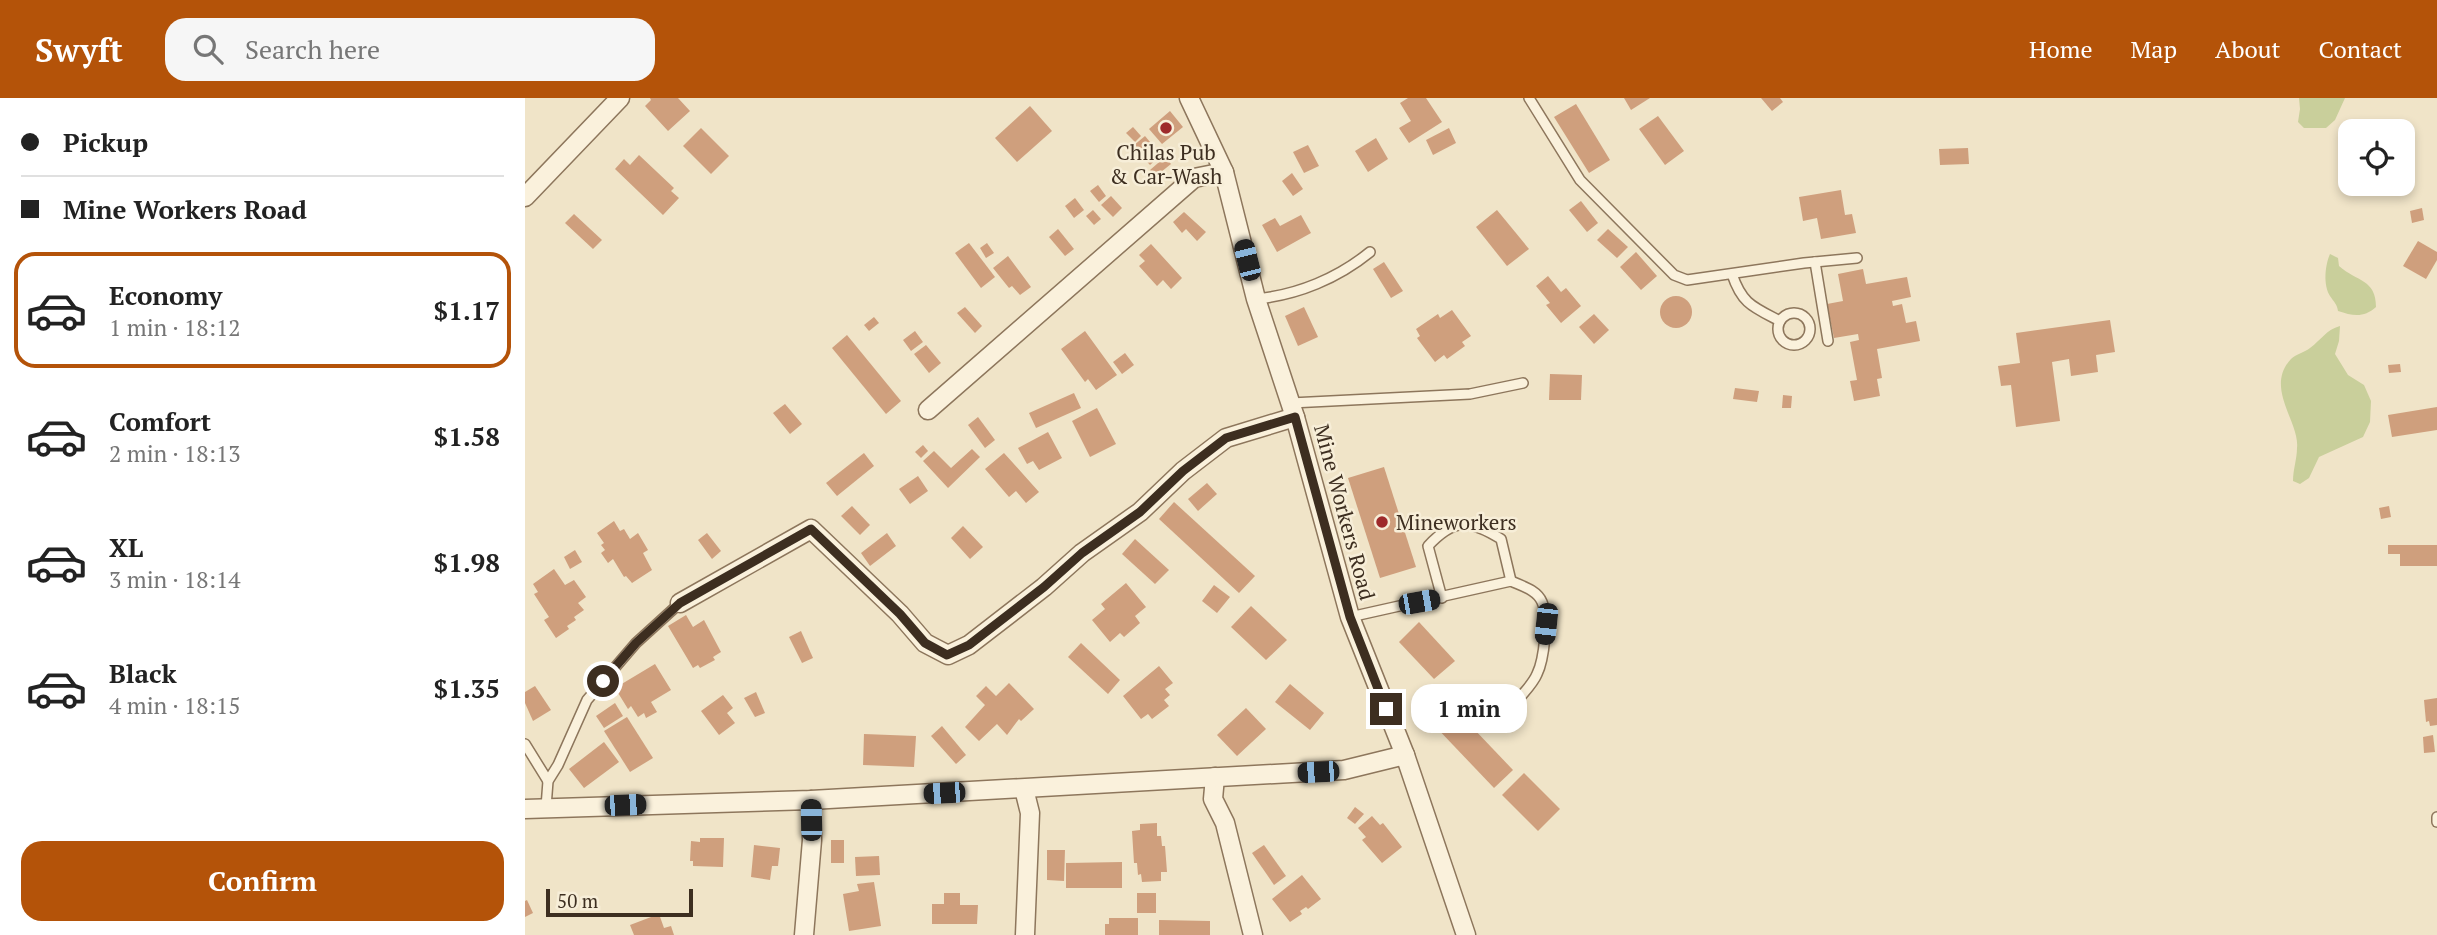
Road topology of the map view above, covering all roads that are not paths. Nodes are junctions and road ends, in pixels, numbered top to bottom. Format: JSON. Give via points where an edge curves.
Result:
{"nodes":[{"id":1,"x":620,"y":98,"type":"edge"},
{"id":2,"x":1189,"y":98,"type":"edge"},
{"id":3,"x":1529,"y":98,"type":"edge"},
{"id":4,"x":1224,"y":172,"type":"junction"},
{"id":5,"x":525,"y":197,"type":"edge"},
{"id":6,"x":1370,"y":252,"type":"dead end"},
{"id":7,"x":1857,"y":258,"type":"dead end"},
{"id":8,"x":1815,"y":262,"type":"junction"},
{"id":9,"x":1733,"y":274,"type":"junction"},
{"id":10,"x":1256,"y":299,"type":"junction"},
{"id":11,"x":1780,"y":321,"type":"junction"},
{"id":12,"x":1826,"y":327,"type":"junction"},
{"id":13,"x":1811,"y":330,"type":"junction"},
{"id":14,"x":1828,"y":341,"type":"dead end"},
{"id":15,"x":1523,"y":383,"type":"dead end"},
{"id":16,"x":928,"y":410,"type":"dead end"},
{"id":17,"x":1293,"y":410,"type":"junction"},
{"id":18,"x":1511,"y":581,"type":"junction"},
{"id":19,"x":1442,"y":598,"type":"junction"},
{"id":20,"x":680,"y":603,"type":"joint"},
{"id":21,"x":1350,"y":617,"type":"junction"},
{"id":22,"x":1517,"y":701,"type":"dead end"},
{"id":23,"x":525,"y":744,"type":"edge"},
{"id":24,"x":1405,"y":755,"type":"junction"},
{"id":25,"x":1215,"y":777,"type":"junction"},
{"id":26,"x":548,"y":781,"type":"junction"},
{"id":27,"x":1024,"y":789,"type":"junction"},
{"id":28,"x":811,"y":800,"type":"junction"},
{"id":29,"x":546,"y":807,"type":"junction"},
{"id":30,"x":525,"y":809,"type":"edge"},
{"id":31,"x":2437,"y":817,"type":"edge"},
{"id":32,"x":2437,"y":822,"type":"edge"},
{"id":33,"x":804,"y":935,"type":"edge"},
{"id":34,"x":1025,"y":935,"type":"edge"},
{"id":35,"x":1253,"y":935,"type":"edge"},
{"id":36,"x":1465,"y":935,"type":"edge"}],
"edges":[{"from":1,"to":5,"type":"street"},
{"from":2,"to":4,"type":"street","name":"Mine Workers Road"},
{"from":3,"to":9,"type":"lane","via":[[1580,180],[1674,275],[1687,281]]},
{"from":4,"to":10,"type":"street","name":"Mine Workers Road"},
{"from":4,"to":16,"type":"street","via":[[1194,178]]},
{"from":6,"to":10,"type":"lane","via":[[1349,269],[1315,284]]},
{"from":7,"to":8,"type":"lane"},
{"from":8,"to":9,"type":"lane"},
{"from":8,"to":12,"type":"lane"},
{"from":9,"to":11,"type":"lane","via":[[1745,301]]},
{"from":10,"to":17,"type":"street","name":"Mine Workers Road"},
{"from":11,"to":13,"type":"lane","via":[[1789,314],[1800,314]]},
{"from":11,"to":13,"type":"lane","via":[[1781,338],[1792,345],[1805,342]]},
{"from":12,"to":13,"type":"lane"},
{"from":12,"to":14,"type":"lane"},
{"from":15,"to":17,"type":"lane","via":[[1470,394]]},
{"from":17,"to":20,"type":"street","via":[[1226,438],[1044,587],[969,645],[947,655],[925,643],[811,529]]},
{"from":17,"to":21,"type":"street","name":"Mine Workers Road"},
{"from":18,"to":19,"type":"lane"},
{"from":18,"to":19,"type":"lane","via":[[1501,539],[1482,527],[1461,524],[1443,530],[1428,546]]},
{"from":18,"to":22,"type":"lane","via":[[1533,591],[1543,603],[1546,624],[1537,674]]},
{"from":19,"to":21,"type":"lane"},
{"from":20,"to":26,"type":"lane","via":[[636,643],[587,700]]},
{"from":21,"to":24,"type":"street","name":"Mine Workers Road"},
{"from":23,"to":26,"type":"lane"},
{"from":24,"to":25,"type":"street","via":[[1344,770]]},
{"from":24,"to":36,"type":"street","name":"Mine Workers Road"},
{"from":25,"to":27,"type":"street"},
{"from":25,"to":35,"type":"street","via":[[1213,799],[1225,823]]},
{"from":26,"to":29,"type":"lane"},
{"from":27,"to":28,"type":"street"},
{"from":27,"to":34,"type":"street","via":[[1030,813]]},
{"from":28,"to":29,"type":"street"},
{"from":28,"to":33,"type":"street"},
{"from":29,"to":30,"type":"street"},
{"from":31,"to":32,"type":"lane"}]}
